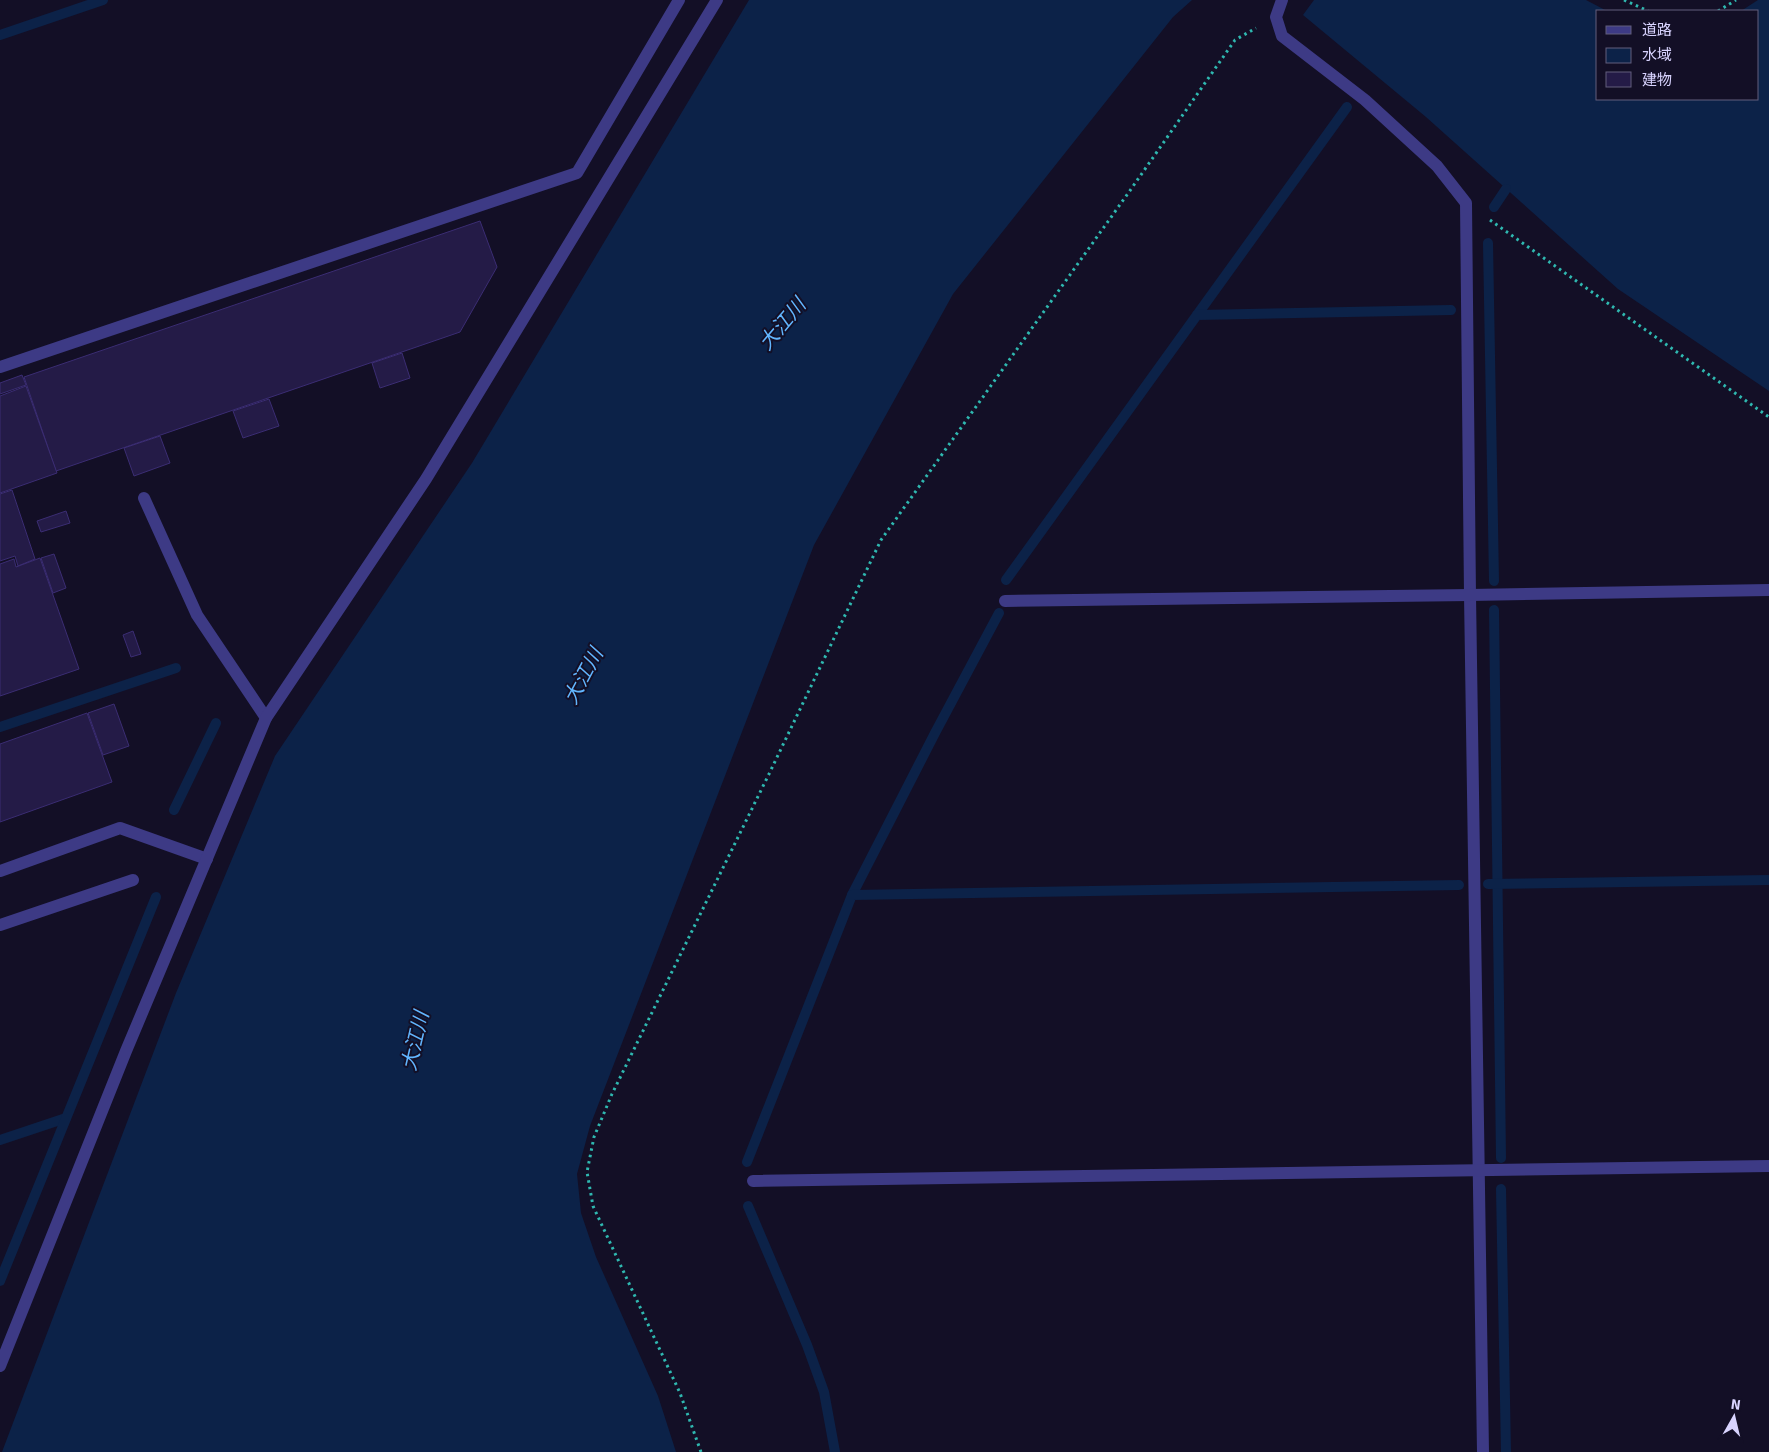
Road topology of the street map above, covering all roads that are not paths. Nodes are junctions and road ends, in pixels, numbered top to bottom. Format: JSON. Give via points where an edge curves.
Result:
{"nodes":[{"id":1,"x":679,"y":0,"type":"edge"},
{"id":2,"x":717,"y":0,"type":"edge"},
{"id":3,"x":1282,"y":0,"type":"edge"},
{"id":4,"x":0,"y":368,"type":"edge"},
{"id":5,"x":144,"y":498,"type":"dead end"},
{"id":6,"x":1769,"y":590,"type":"edge"},
{"id":7,"x":1470,"y":595,"type":"junction"},
{"id":8,"x":1005,"y":601,"type":"dead end"},
{"id":9,"x":266,"y":718,"type":"junction"},
{"id":10,"x":207,"y":858,"type":"junction"},
{"id":11,"x":0,"y":871,"type":"edge"},
{"id":12,"x":133,"y":880,"type":"dead end"},
{"id":13,"x":0,"y":925,"type":"edge"},
{"id":14,"x":1769,"y":1166,"type":"edge"},
{"id":15,"x":1480,"y":1171,"type":"junction"},
{"id":16,"x":753,"y":1181,"type":"dead end"},
{"id":17,"x":0,"y":1366,"type":"edge"},
{"id":18,"x":1483,"y":1452,"type":"edge"}],
"edges":[{"from":1,"to":4,"type":"street","via":[[577,173]]},
{"from":2,"to":9,"type":"street","via":[[426,478]]},
{"from":3,"to":7,"type":"street","via":[[1276,17],[1282,36],[1372,106],[1437,166],[1466,203]]},
{"from":5,"to":9,"type":"street","via":[[197,615]]},
{"from":6,"to":7,"type":"street"},
{"from":7,"to":8,"type":"street"},
{"from":7,"to":15,"type":"street"},
{"from":9,"to":10,"type":"street"},
{"from":10,"to":11,"type":"street","via":[[120,828]]},
{"from":10,"to":17,"type":"street"},
{"from":12,"to":13,"type":"street"},
{"from":14,"to":15,"type":"street"},
{"from":15,"to":16,"type":"street"},
{"from":15,"to":18,"type":"street"}]}
